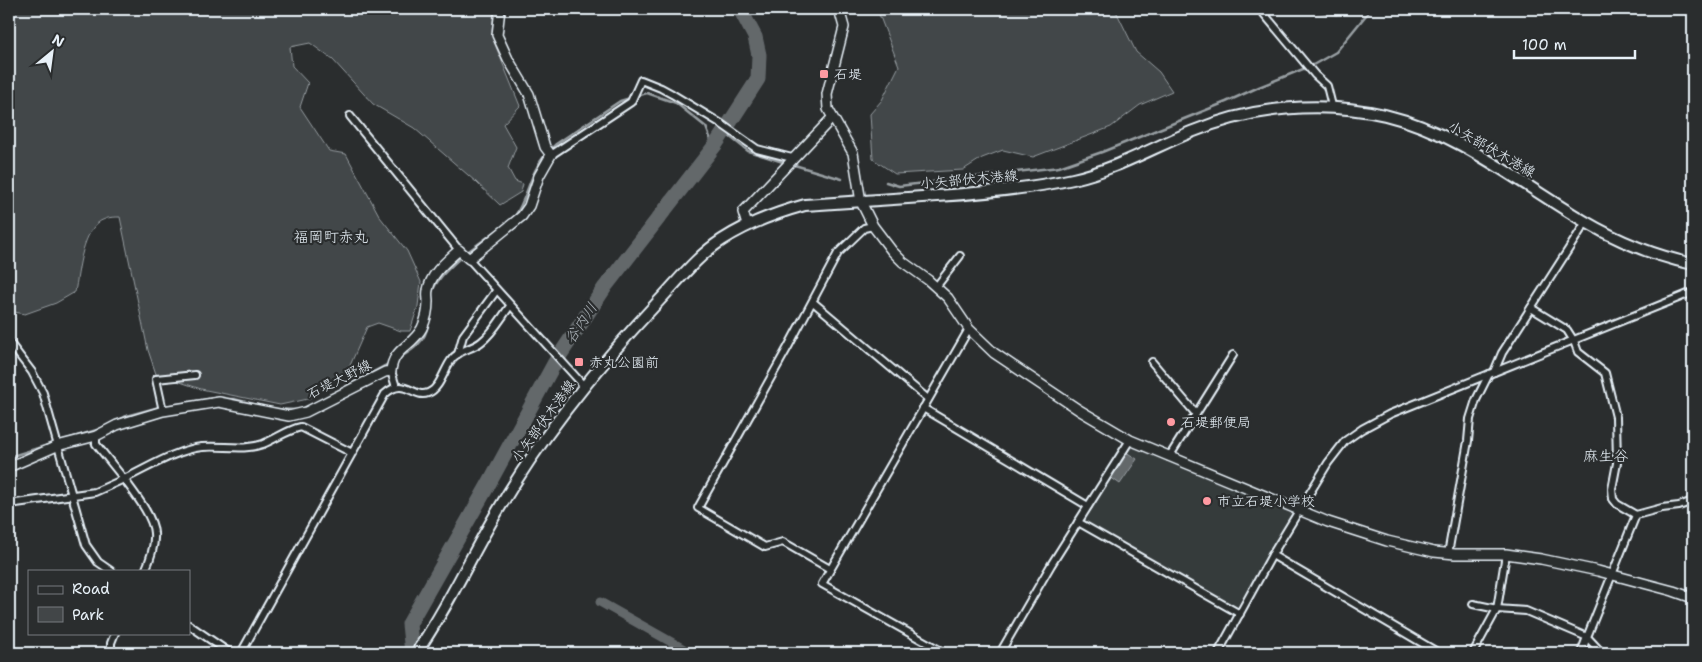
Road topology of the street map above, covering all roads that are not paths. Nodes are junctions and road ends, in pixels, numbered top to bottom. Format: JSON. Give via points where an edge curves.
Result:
{"nodes":[{"id":1,"x":500,"y":9,"type":"edge"},
{"id":2,"x":839,"y":9,"type":"edge"},
{"id":3,"x":1260,"y":9,"type":"edge"},
{"id":4,"x":1332,"y":106,"type":"junction"},
{"id":5,"x":350,"y":116,"type":"dead end"},
{"id":6,"x":832,"y":118,"type":"junction"},
{"id":7,"x":548,"y":152,"type":"junction"},
{"id":8,"x":792,"y":158,"type":"junction"},
{"id":9,"x":861,"y":202,"type":"junction"},
{"id":10,"x":1586,"y":222,"type":"junction"},
{"id":11,"x":747,"y":225,"type":"junction"},
{"id":12,"x":873,"y":226,"type":"junction"},
{"id":13,"x":464,"y":255,"type":"junction"},
{"id":14,"x":960,"y":256,"type":"dead end"},
{"id":15,"x":1693,"y":264,"type":"edge"},
{"id":16,"x":936,"y":287,"type":"junction"},
{"id":17,"x":496,"y":291,"type":"junction"},
{"id":18,"x":1693,"y":293,"type":"edge"},
{"id":19,"x":813,"y":302,"type":"junction"},
{"id":20,"x":510,"y":306,"type":"junction"},
{"id":21,"x":1531,"y":308,"type":"junction"},
{"id":22,"x":968,"y":329,"type":"junction"},
{"id":23,"x":1574,"y":341,"type":"junction"},
{"id":24,"x":9,"y":342,"type":"edge"},
{"id":25,"x":458,"y":354,"type":"junction"},
{"id":26,"x":1233,"y":355,"type":"dead end"},
{"id":27,"x":1152,"y":362,"type":"dead end"},
{"id":28,"x":391,"y":369,"type":"junction"},
{"id":29,"x":1491,"y":373,"type":"junction"},
{"id":30,"x":195,"y":375,"type":"dead end"},
{"id":31,"x":584,"y":386,"type":"junction"},
{"id":32,"x":396,"y":387,"type":"junction"},
{"id":33,"x":928,"y":399,"type":"junction"},
{"id":34,"x":923,"y":408,"type":"junction"},
{"id":35,"x":163,"y":410,"type":"junction"},
{"id":36,"x":1196,"y":414,"type":"junction"},
{"id":37,"x":96,"y":436,"type":"junction"},
{"id":38,"x":1130,"y":440,"type":"junction"},
{"id":39,"x":56,"y":442,"type":"junction"},
{"id":40,"x":352,"y":454,"type":"junction"},
{"id":41,"x":1169,"y":457,"type":"junction"},
{"id":42,"x":9,"y":467,"type":"edge"},
{"id":43,"x":124,"y":479,"type":"junction"},
{"id":44,"x":71,"y":496,"type":"junction"},
{"id":45,"x":1693,"y":496,"type":"edge"},
{"id":46,"x":9,"y":504,"type":"edge"},
{"id":47,"x":1088,"y":506,"type":"junction"},
{"id":48,"x":1300,"y":511,"type":"junction"},
{"id":49,"x":1636,"y":515,"type":"junction"},
{"id":50,"x":1078,"y":522,"type":"junction"},
{"id":51,"x":1448,"y":554,"type":"junction"},
{"id":52,"x":1506,"y":554,"type":"junction"},
{"id":53,"x":1272,"y":555,"type":"junction"},
{"id":54,"x":830,"y":569,"type":"junction"},
{"id":55,"x":110,"y":570,"type":"edge"},
{"id":56,"x":145,"y":570,"type":"edge"},
{"id":57,"x":1613,"y":576,"type":"junction"},
{"id":58,"x":1693,"y":598,"type":"edge"},
{"id":59,"x":1473,"y":604,"type":"dead end"},
{"id":60,"x":1497,"y":609,"type":"junction"},
{"id":61,"x":1240,"y":614,"type":"junction"},
{"id":62,"x":190,"y":626,"type":"edge"},
{"id":63,"x":114,"y":634,"type":"edge"},
{"id":64,"x":1587,"y":638,"type":"junction"},
{"id":65,"x":111,"y":653,"type":"edge"},
{"id":66,"x":230,"y":653,"type":"edge"},
{"id":67,"x":241,"y":653,"type":"edge"},
{"id":68,"x":416,"y":653,"type":"edge"},
{"id":69,"x":945,"y":653,"type":"edge"},
{"id":70,"x":1000,"y":653,"type":"edge"},
{"id":71,"x":1218,"y":653,"type":"edge"},
{"id":72,"x":1440,"y":653,"type":"edge"},
{"id":73,"x":1473,"y":653,"type":"edge"},
{"id":74,"x":1581,"y":653,"type":"edge"},
{"id":75,"x":1602,"y":653,"type":"edge"}],
"edges":[{"from":1,"to":7,"type":"street","via":[[497,35],[529,94]]},
{"from":2,"to":6,"type":"street","via":[[844,27],[827,94]]},
{"from":3,"to":4,"type":"street","via":[[1327,86]]},
{"from":4,"to":9,"type":"main road","name":"小矢部伏木港線","via":[[1234,116],[1105,169],[1038,186]]},
{"from":4,"to":10,"type":"main road","name":"小矢部伏木港線","via":[[1409,122],[1461,144]]},
{"from":5,"to":13,"type":"street"},
{"from":6,"to":8,"type":"street"},
{"from":6,"to":9,"type":"street","via":[[853,153]]},
{"from":7,"to":8,"type":"street","via":[[631,102],[640,80],[661,88],[757,149]]},
{"from":7,"to":13,"type":"street","name":"石堤大野線","via":[[529,206],[522,216]]},
{"from":8,"to":11,"type":"street","via":[[743,212]]},
{"from":9,"to":11,"type":"main road","name":"小矢部伏木港線","via":[[805,205]]},
{"from":9,"to":12,"type":"street"},
{"from":10,"to":15,"type":"main road","name":"小矢部伏木港線","via":[[1634,247]]},
{"from":10,"to":21,"type":"street"},
{"from":11,"to":31,"type":"main road","name":"小矢部伏木港線","via":[[694,263]]},
{"from":12,"to":16,"type":"street","via":[[903,262]]},
{"from":12,"to":19,"type":"street","via":[[864,228],[838,253]]},
{"from":13,"to":17,"type":"street"},
{"from":13,"to":28,"type":"street","name":"石堤大野線","via":[[440,269],[432,279],[427,291],[427,315],[422,329],[395,355]]},
{"from":14,"to":16,"type":"street"},
{"from":16,"to":22,"type":"street","via":[[948,298]]},
{"from":17,"to":20,"type":"street"},
{"from":17,"to":25,"type":"street","via":[[463,336]]},
{"from":18,"to":23,"type":"street"},
{"from":19,"to":33,"type":"street"},
{"from":19,"to":54,"type":"street","via":[[698,508],[765,546],[784,542]]},
{"from":20,"to":25,"type":"street","via":[[482,342]]},
{"from":20,"to":31,"type":"street"},
{"from":21,"to":23,"type":"street","via":[[1567,330]]},
{"from":21,"to":29,"type":"street"},
{"from":22,"to":33,"type":"street"},
{"from":22,"to":38,"type":"street","via":[[994,354]]},
{"from":23,"to":29,"type":"street"},
{"from":23,"to":49,"type":"street","via":[[1578,352],[1604,373],[1616,417],[1617,463],[1613,498]]},
{"from":24,"to":39,"type":"street","via":[[43,393]]},
{"from":25,"to":32,"type":"street","via":[[429,393]]},
{"from":26,"to":36,"type":"street"},
{"from":27,"to":36,"type":"street"},
{"from":28,"to":32,"type":"street"},
{"from":28,"to":35,"type":"street","name":"石堤大野線","via":[[306,412],[289,416],[219,402]]},
{"from":29,"to":48,"type":"street","via":[[1362,428],[1345,441],[1328,463]]},
{"from":29,"to":51,"type":"street","via":[[1470,419]]},
{"from":30,"to":35,"type":"street","via":[[156,379]]},
{"from":31,"to":68,"type":"main road","name":"小矢部伏木港線","via":[[497,512]]},
{"from":32,"to":40,"type":"street","via":[[385,394]]},
{"from":33,"to":34,"type":"street"},
{"from":34,"to":47,"type":"street"},
{"from":34,"to":54,"type":"street"},
{"from":35,"to":37,"type":"street","name":"石堤大野線","via":[[117,424]]},
{"from":36,"to":41,"type":"street"},
{"from":37,"to":39,"type":"street","name":"石堤大野線"},
{"from":37,"to":43,"type":"street","via":[[96,444]]},
{"from":38,"to":41,"type":"street"},
{"from":38,"to":47,"type":"street"},
{"from":39,"to":42,"type":"street","name":"石堤大野線"},
{"from":39,"to":44,"type":"street"},
{"from":40,"to":43,"type":"street","via":[[301,427],[262,444],[201,447],[175,454]]},
{"from":40,"to":67,"type":"street"},
{"from":41,"to":48,"type":"street"},
{"from":43,"to":44,"type":"street","via":[[95,492]]},
{"from":43,"to":56,"type":"street","via":[[145,510],[154,532],[154,544]]},
{"from":44,"to":46,"type":"street"},
{"from":44,"to":55,"type":"street","via":[[86,545],[98,562]]},
{"from":45,"to":49,"type":"street","via":[[1690,502],[1679,506]]},
{"from":47,"to":50,"type":"street"},
{"from":48,"to":51,"type":"street","via":[[1386,540]]},
{"from":48,"to":53,"type":"street"},
{"from":49,"to":57,"type":"street"},
{"from":50,"to":61,"type":"street"},
{"from":50,"to":70,"type":"street"},
{"from":51,"to":52,"type":"street"},
{"from":52,"to":57,"type":"street"},
{"from":52,"to":60,"type":"street"},
{"from":53,"to":61,"type":"street"},
{"from":53,"to":72,"type":"street"},
{"from":54,"to":69,"type":"street","via":[[822,584]]},
{"from":57,"to":58,"type":"street"},
{"from":57,"to":64,"type":"street"},
{"from":59,"to":60,"type":"street"},
{"from":60,"to":64,"type":"street","via":[[1526,611]]},
{"from":60,"to":73,"type":"street"},
{"from":61,"to":71,"type":"street"},
{"from":62,"to":66,"type":"street"},
{"from":63,"to":65,"type":"street","via":[[110,643]]},
{"from":64,"to":74,"type":"street"},
{"from":64,"to":75,"type":"street"}]}
